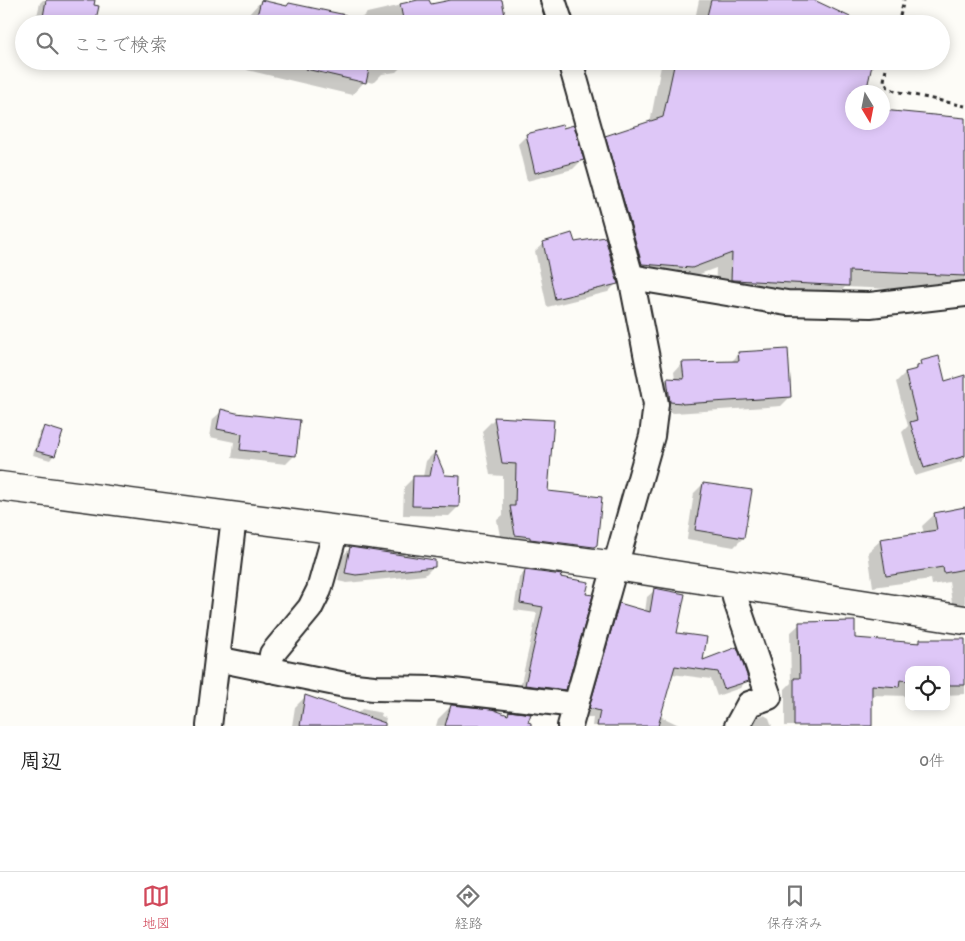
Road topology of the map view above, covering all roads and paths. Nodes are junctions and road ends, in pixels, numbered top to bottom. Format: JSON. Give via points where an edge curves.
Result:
{"nodes":[{"id":1,"x":552,"y":0,"type":"edge"},
{"id":2,"x":904,"y":0,"type":"edge"},
{"id":3,"x":558,"y":15,"type":"edge"},
{"id":4,"x":900,"y":15,"type":"edge"},
{"id":5,"x":573,"y":70,"type":"edge"},
{"id":6,"x":885,"y":70,"type":"edge"},
{"id":7,"x":965,"y":106,"type":"edge"},
{"id":8,"x":631,"y":277,"type":"junction"},
{"id":9,"x":965,"y":294,"type":"edge"},
{"id":10,"x":0,"y":486,"type":"edge"},
{"id":11,"x":234,"y":517,"type":"junction"},
{"id":12,"x":336,"y":530,"type":"junction"},
{"id":13,"x":616,"y":566,"type":"junction"},
{"id":14,"x":733,"y":584,"type":"junction"},
{"id":15,"x":965,"y":620,"type":"edge"},
{"id":16,"x":217,"y":659,"type":"junction"},
{"id":17,"x":270,"y":670,"type":"junction"},
{"id":18,"x":573,"y":716,"type":"edge"},
{"id":19,"x":209,"y":726,"type":"edge"},
{"id":20,"x":737,"y":726,"type":"edge"}],
"edges":[{"from":1,"to":3,"type":"street"},
{"from":2,"to":4,"type":"path"},
{"from":5,"to":8,"type":"street"},
{"from":6,"to":7,"type":"path","via":[[884,81],[895,91]]},
{"from":8,"to":9,"type":"street","via":[[787,303],[870,305]]},
{"from":8,"to":13,"type":"street","via":[[656,404],[652,436]]},
{"from":10,"to":11,"type":"street"},
{"from":11,"to":12,"type":"street"},
{"from":11,"to":16,"type":"street"},
{"from":12,"to":13,"type":"street"},
{"from":12,"to":17,"type":"street","via":[[319,590],[310,608],[272,654]]},
{"from":13,"to":14,"type":"street"},
{"from":13,"to":18,"type":"street"},
{"from":14,"to":15,"type":"street"},
{"from":14,"to":20,"type":"street","via":[[769,697],[749,704]]},
{"from":16,"to":17,"type":"street"},
{"from":16,"to":19,"type":"street"},
{"from":17,"to":18,"type":"street","via":[[345,685],[436,688]]}]}
